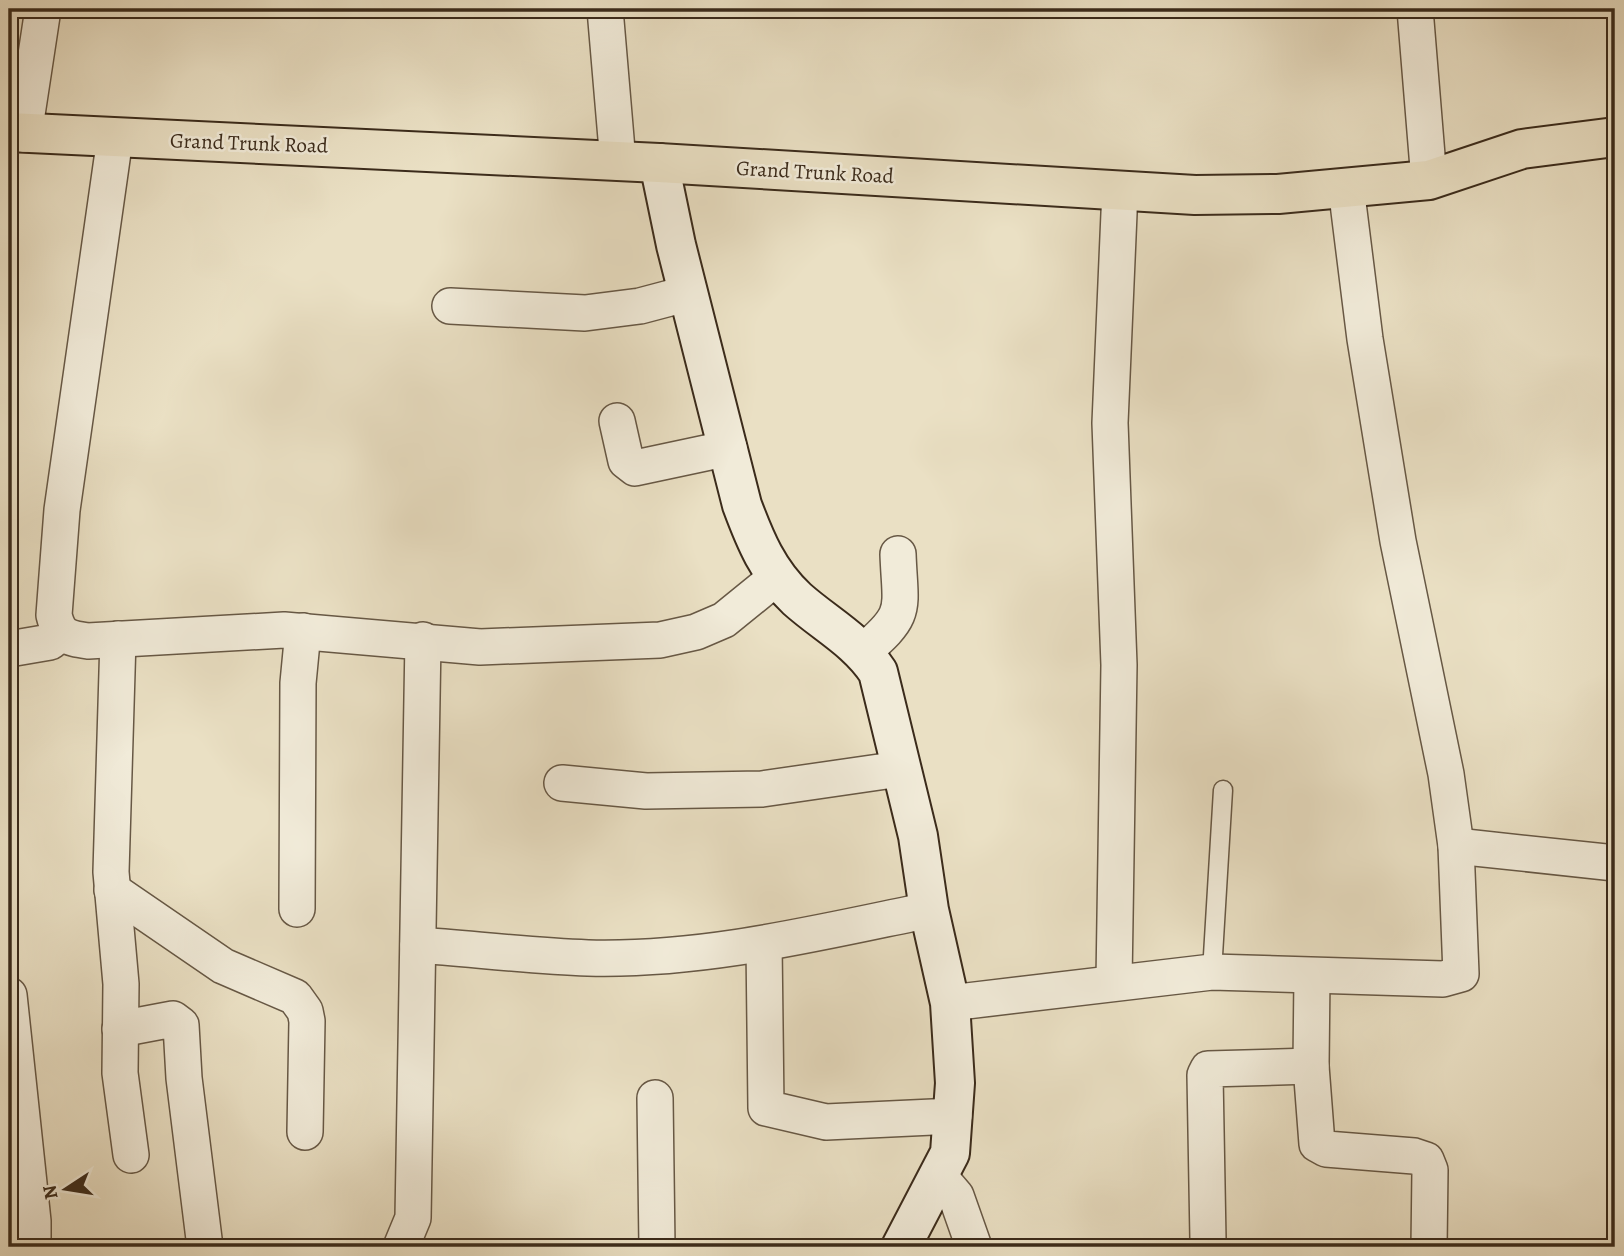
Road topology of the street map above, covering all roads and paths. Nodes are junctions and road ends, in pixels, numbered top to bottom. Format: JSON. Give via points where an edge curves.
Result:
{"nodes":[{"id":1,"x":43,"y":9,"type":"edge"},
{"id":2,"x":605,"y":9,"type":"edge"},
{"id":3,"x":1415,"y":9,"type":"edge"},
{"id":4,"x":16,"y":133,"type":"edge"},
{"id":5,"x":1615,"y":137,"type":"edge"},
{"id":6,"x":115,"y":138,"type":"junction"},
{"id":7,"x":618,"y":162,"type":"junction"},
{"id":8,"x":659,"y":163,"type":"junction"},
{"id":9,"x":1429,"y":180,"type":"junction"},
{"id":10,"x":1346,"y":187,"type":"junction"},
{"id":11,"x":1120,"y":190,"type":"junction"},
{"id":12,"x":689,"y":293,"type":"junction"},
{"id":13,"x":450,"y":306,"type":"dead end"},
{"id":14,"x":617,"y":421,"type":"dead end"},
{"id":15,"x":729,"y":448,"type":"junction"},
{"id":16,"x":898,"y":554,"type":"dead end"},
{"id":17,"x":777,"y":577,"type":"junction"},
{"id":18,"x":303,"y":631,"type":"junction"},
{"id":19,"x":61,"y":633,"type":"junction"},
{"id":20,"x":118,"y":639,"type":"junction"},
{"id":21,"x":423,"y":640,"type":"junction"},
{"id":22,"x":9,"y":649,"type":"edge"},
{"id":23,"x":864,"y":651,"type":"junction"},
{"id":24,"x":900,"y":769,"type":"junction"},
{"id":25,"x":562,"y":783,"type":"dead end"},
{"id":26,"x":1223,"y":790,"type":"dead end"},
{"id":27,"x":1456,"y":846,"type":"junction"},
{"id":28,"x":1615,"y":863,"type":"edge"},
{"id":29,"x":112,"y":890,"type":"junction"},
{"id":30,"x":297,"y":909,"type":"dead end"},
{"id":31,"x":929,"y":910,"type":"junction"},
{"id":32,"x":764,"y":944,"type":"junction"},
{"id":33,"x":418,"y":945,"type":"junction"},
{"id":34,"x":1212,"y":972,"type":"junction"},
{"id":35,"x":1312,"y":976,"type":"junction"},
{"id":36,"x":1114,"y":981,"type":"junction"},
{"id":37,"x":9,"y":995,"type":"edge"},
{"id":38,"x":950,"y":1003,"type":"junction"},
{"id":39,"x":120,"y":1029,"type":"junction"},
{"id":40,"x":1311,"y":1066,"type":"junction"},
{"id":41,"x":655,"y":1098,"type":"dead end"},
{"id":42,"x":954,"y":1116,"type":"junction"},
{"id":43,"x":305,"y":1132,"type":"dead end"},
{"id":44,"x":131,"y":1156,"type":"dead end"},
{"id":45,"x":939,"y":1176,"type":"junction"},
{"id":46,"x":1208,"y":1240,"type":"dead end"},
{"id":47,"x":33,"y":1247,"type":"edge"},
{"id":48,"x":205,"y":1247,"type":"edge"},
{"id":49,"x":401,"y":1247,"type":"edge"},
{"id":50,"x":657,"y":1247,"type":"edge"},
{"id":51,"x":901,"y":1247,"type":"edge"},
{"id":52,"x":974,"y":1247,"type":"edge"},
{"id":53,"x":1429,"y":1247,"type":"edge"}],
"edges":[{"from":1,"to":4,"type":"street"},
{"from":2,"to":7,"type":"street"},
{"from":3,"to":9,"type":"street"},
{"from":4,"to":6,"type":"main road","name":"Grand Trunk Road"},
{"from":5,"to":9,"type":"main road","name":"Grand Trunk Road","via":[[1522,149]]},
{"from":6,"to":7,"type":"main road","name":"Grand Trunk Road"},
{"from":6,"to":19,"type":"street","via":[[62,510],[54,615]]},
{"from":7,"to":8,"type":"main road","name":"Grand Trunk Road"},
{"from":8,"to":11,"type":"main road","name":"Grand Trunk Road"},
{"from":8,"to":12,"type":"street"},
{"from":9,"to":10,"type":"main road","name":"Grand Trunk Road"},
{"from":10,"to":11,"type":"main road","name":"Grand Trunk Road","via":[[1278,194]]},
{"from":10,"to":27,"type":"street","via":[[1382,443],[1447,774]]},
{"from":11,"to":36,"type":"street","via":[[1110,424],[1119,665]]},
{"from":12,"to":13,"type":"street","via":[[640,306],[585,313]]},
{"from":12,"to":15,"type":"street"},
{"from":14,"to":15,"type":"street","via":[[626,461],[635,468]]},
{"from":15,"to":17,"type":"street","via":[[742,505],[762,556]]},
{"from":16,"to":23,"type":"street","via":[[897,619]]},
{"from":17,"to":21,"type":"street","via":[[724,620],[660,640],[480,647]]},
{"from":17,"to":23,"type":"street","via":[[816,615]]},
{"from":18,"to":20,"type":"street"},
{"from":18,"to":21,"type":"street"},
{"from":18,"to":30,"type":"street","via":[[298,683]]},
{"from":19,"to":20,"type":"street","via":[[88,641]]},
{"from":19,"to":22,"type":"street","via":[[40,645]]},
{"from":20,"to":29,"type":"street"},
{"from":21,"to":33,"type":"street"},
{"from":23,"to":24,"type":"street","via":[[883,687]]},
{"from":24,"to":25,"type":"street","via":[[762,789],[656,791]]},
{"from":24,"to":31,"type":"street","via":[[918,836]]},
{"from":26,"to":34,"type":"lane"},
{"from":27,"to":28,"type":"street"},
{"from":27,"to":35,"type":"street","via":[[1463,963],[1458,977]]},
{"from":29,"to":39,"type":"street","via":[[121,984]]},
{"from":29,"to":43,"type":"street","via":[[223,966],[302,1004],[307,1021]]},
{"from":31,"to":32,"type":"street"},
{"from":31,"to":38,"type":"street"},
{"from":32,"to":33,"type":"street","via":[[589,958]]},
{"from":32,"to":42,"type":"street","via":[[766,1108],[826,1122]]},
{"from":33,"to":49,"type":"street","via":[[413,1218]]},
{"from":34,"to":35,"type":"street"},
{"from":34,"to":36,"type":"street"},
{"from":35,"to":40,"type":"street"},
{"from":36,"to":38,"type":"street"},
{"from":37,"to":47,"type":"street"},
{"from":38,"to":42,"type":"street"},
{"from":39,"to":44,"type":"street","via":[[120,1073]]},
{"from":39,"to":48,"type":"street","via":[[173,1019],[181,1025]]},
{"from":40,"to":46,"type":"street","via":[[1208,1069]]},
{"from":40,"to":53,"type":"street","via":[[1319,1146],[1426,1160],[1430,1170]]},
{"from":41,"to":50,"type":"street"},
{"from":42,"to":45,"type":"street","via":[[950,1153]]},
{"from":45,"to":51,"type":"street"},
{"from":45,"to":52,"type":"street","via":[[956,1196]]}]}
